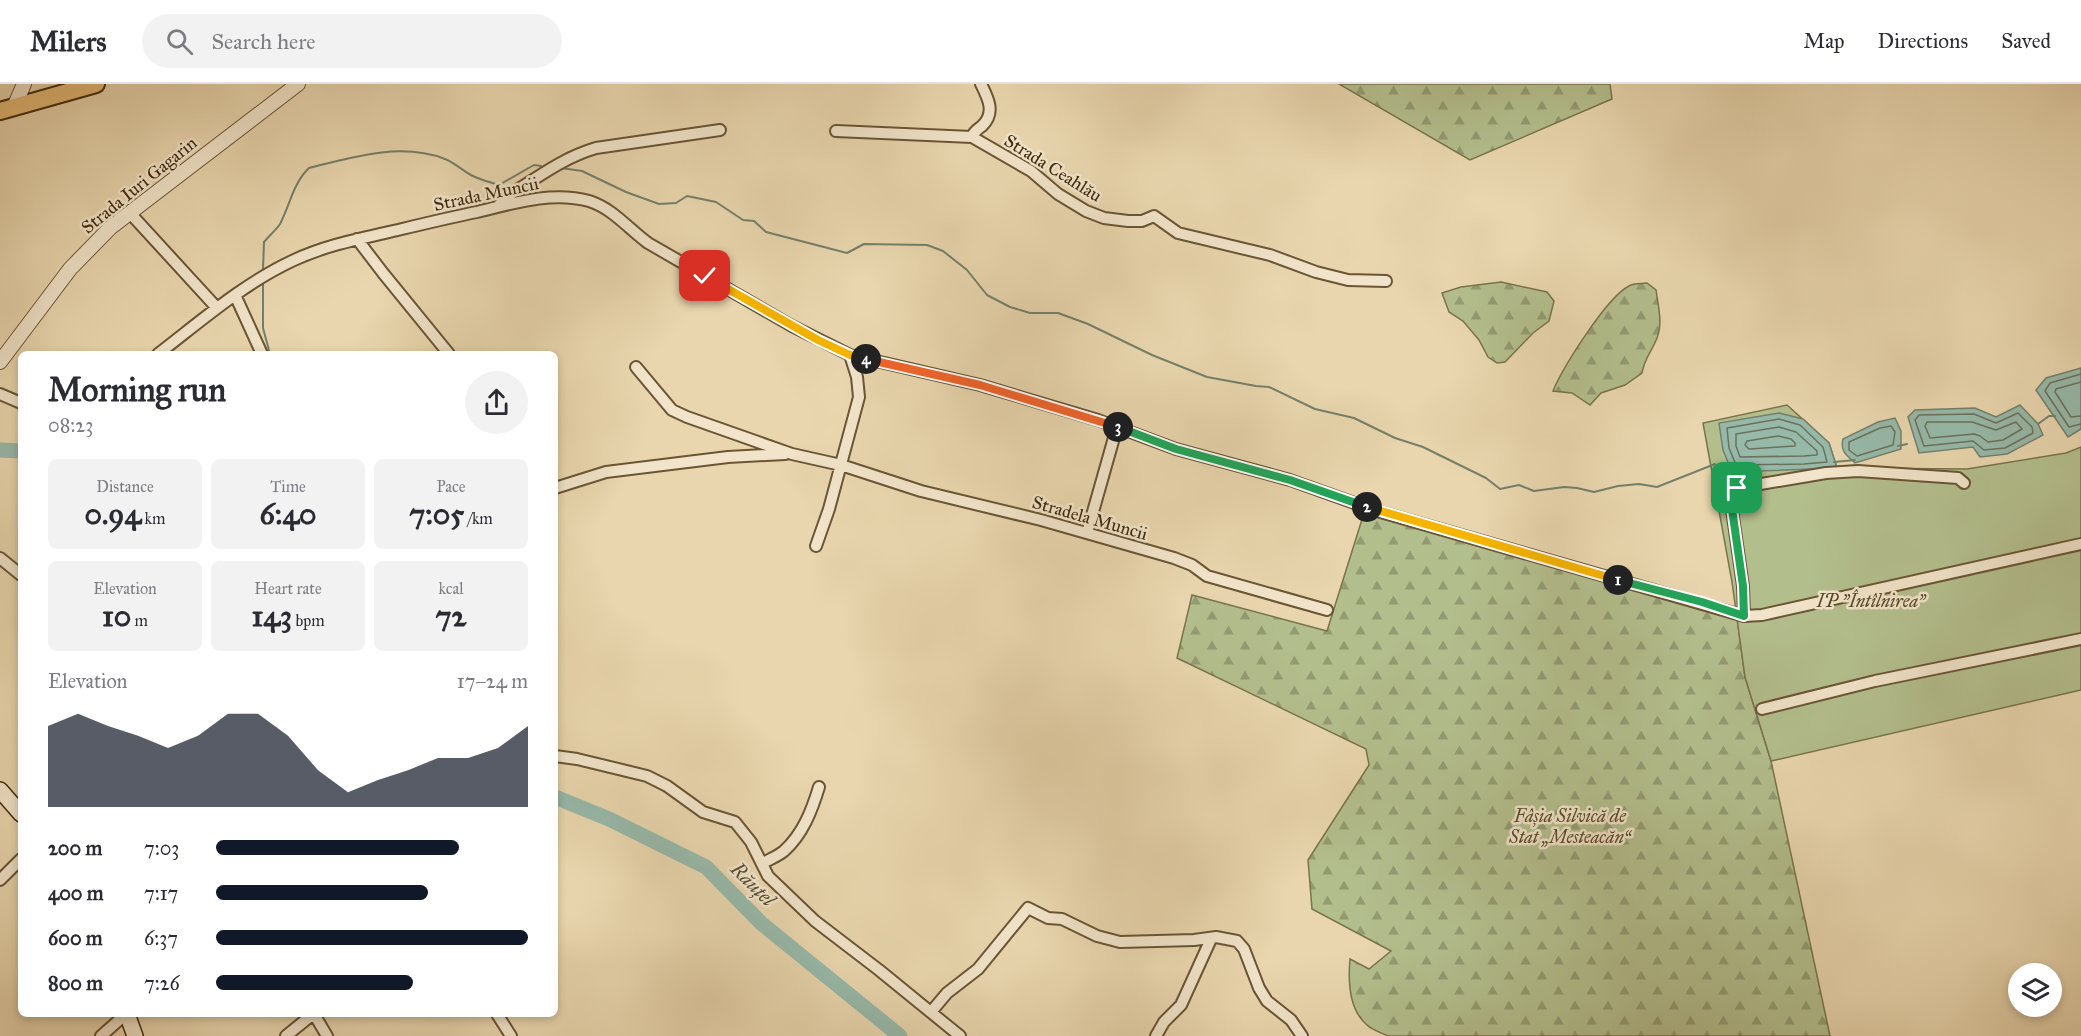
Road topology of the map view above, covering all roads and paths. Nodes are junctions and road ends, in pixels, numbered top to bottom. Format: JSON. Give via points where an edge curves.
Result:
{"nodes":[{"id":1,"x":24,"y":84,"type":"edge"},
{"id":2,"x":96,"y":84,"type":"edge"},
{"id":3,"x":298,"y":84,"type":"edge"},
{"id":4,"x":981,"y":84,"type":"edge"},
{"id":5,"x":7,"y":109,"type":"edge"},
{"id":6,"x":720,"y":130,"type":"dead end"},
{"id":7,"x":836,"y":131,"type":"dead end"},
{"id":8,"x":972,"y":137,"type":"junction"},
{"id":9,"x":499,"y":205,"type":"junction"},
{"id":10,"x":129,"y":212,"type":"junction"},
{"id":11,"x":357,"y":239,"type":"junction"},
{"id":12,"x":1386,"y":281,"type":"dead end"},
{"id":13,"x":235,"y":295,"type":"junction"},
{"id":14,"x":217,"y":308,"type":"junction"},
{"id":15,"x":162,"y":351,"type":"edge"},
{"id":16,"x":261,"y":351,"type":"edge"},
{"id":17,"x":447,"y":351,"type":"edge"},
{"id":18,"x":850,"y":355,"type":"junction"},
{"id":19,"x":0,"y":362,"type":"edge"},
{"id":20,"x":636,"y":367,"type":"dead end"},
{"id":21,"x":0,"y":394,"type":"edge"},
{"id":22,"x":18,"y":402,"type":"edge"},
{"id":23,"x":1117,"y":427,"type":"junction"},
{"id":24,"x":792,"y":454,"type":"junction"},
{"id":25,"x":841,"y":465,"type":"junction"},
{"id":26,"x":1964,"y":483,"type":"dead end"},
{"id":27,"x":558,"y":487,"type":"edge"},
{"id":28,"x":1087,"y":533,"type":"junction"},
{"id":29,"x":2081,"y":544,"type":"edge"},
{"id":30,"x":816,"y":546,"type":"dead end"},
{"id":31,"x":0,"y":558,"type":"edge"},
{"id":32,"x":18,"y":572,"type":"edge"},
{"id":33,"x":1327,"y":610,"type":"dead end"},
{"id":34,"x":1744,"y":616,"type":"junction"},
{"id":35,"x":2081,"y":639,"type":"edge"},
{"id":36,"x":1762,"y":709,"type":"dead end"},
{"id":37,"x":558,"y":757,"type":"edge"},
{"id":38,"x":819,"y":787,"type":"dead end"},
{"id":39,"x":0,"y":790,"type":"edge"},
{"id":40,"x":18,"y":811,"type":"edge"},
{"id":41,"x":18,"y":862,"type":"edge"},
{"id":42,"x":763,"y":863,"type":"junction"},
{"id":43,"x":0,"y":880,"type":"edge"},
{"id":44,"x":1211,"y":939,"type":"junction"},
{"id":45,"x":931,"y":1012,"type":"junction"},
{"id":46,"x":123,"y":1017,"type":"edge"},
{"id":47,"x":128,"y":1017,"type":"edge"},
{"id":48,"x":310,"y":1017,"type":"edge"},
{"id":49,"x":316,"y":1017,"type":"edge"},
{"id":50,"x":499,"y":1017,"type":"edge"},
{"id":51,"x":101,"y":1036,"type":"edge"},
{"id":52,"x":135,"y":1036,"type":"edge"},
{"id":53,"x":286,"y":1036,"type":"edge"},
{"id":54,"x":327,"y":1036,"type":"edge"},
{"id":55,"x":511,"y":1036,"type":"edge"},
{"id":56,"x":960,"y":1036,"type":"edge"},
{"id":57,"x":1156,"y":1036,"type":"edge"},
{"id":58,"x":1302,"y":1036,"type":"edge"}],
"edges":[{"from":1,"to":5,"type":"street"},
{"from":2,"to":5,"type":"main road"},
{"from":3,"to":10,"type":"street","name":"Strada Iuri Gagarin"},
{"from":4,"to":8,"type":"street","via":[[990,115]]},
{"from":6,"to":9,"type":"street","via":[[580,153],[513,191]]},
{"from":7,"to":8,"type":"street","name":"Strada Ceahlău"},
{"from":8,"to":12,"type":"street","name":"Strada Ceahlău","via":[[1093,214],[1128,221],[1154,216],[1178,233],[1270,255],[1316,272],[1348,280]]},
{"from":9,"to":11,"type":"street","name":"Strada Muncii"},
{"from":9,"to":18,"type":"street","name":"Strada Muncii","via":[[556,197],[576,198],[606,208],[631,231],[675,259]]},
{"from":10,"to":14,"type":"street"},
{"from":10,"to":19,"type":"street","name":"Strada Iuri Gagarin","via":[[70,269]]},
{"from":11,"to":13,"type":"street","name":"Strada Muncii","via":[[329,245],[291,261]]},
{"from":11,"to":17,"type":"street"},
{"from":13,"to":14,"type":"street","name":"Strada Muncii"},
{"from":13,"to":16,"type":"street"},
{"from":14,"to":15,"type":"street","name":"Strada Muncii"},
{"from":18,"to":23,"type":"street","name":"Strada Muncii","via":[[980,385]]},
{"from":18,"to":25,"type":"street","via":[[859,397]]},
{"from":20,"to":24,"type":"street","name":"Stradela Muncii","via":[[678,413]]},
{"from":21,"to":22,"type":"street"},
{"from":23,"to":28,"type":"street"},
{"from":23,"to":34,"type":"street","name":"Strada Muncii","via":[[1176,449],[1290,480],[1377,512]]},
{"from":24,"to":25,"type":"street","name":"Stradela Muncii"},
{"from":24,"to":27,"type":"street","via":[[728,457],[606,472]]},
{"from":25,"to":28,"type":"street","name":"Stradela Muncii","via":[[921,491]]},
{"from":25,"to":30,"type":"street"},
{"from":26,"to":34,"type":"street","via":[[1958,478],[1858,471],[1737,488],[1731,502]]},
{"from":28,"to":33,"type":"street","name":"Stradela Muncii","via":[[1174,558],[1220,580]]},
{"from":29,"to":34,"type":"street"},
{"from":31,"to":32,"type":"street"},
{"from":35,"to":36,"type":"street","via":[[1875,681]]},
{"from":37,"to":42,"type":"street","via":[[655,779],[704,812],[735,822]]},
{"from":38,"to":42,"type":"street","via":[[797,837]]},
{"from":39,"to":40,"type":"main road"},
{"from":41,"to":43,"type":"street"},
{"from":42,"to":45,"type":"street","via":[[768,876],[815,921]]},
{"from":44,"to":45,"type":"street","via":[[1120,942],[1028,908],[978,969],[946,993]]},
{"from":44,"to":57,"type":"street","via":[[1181,1005]]},
{"from":44,"to":58,"type":"street","via":[[1237,942],[1244,949],[1258,988]]},
{"from":45,"to":56,"type":"street"},
{"from":46,"to":51,"type":"street"},
{"from":47,"to":52,"type":"main road"},
{"from":48,"to":53,"type":"street"},
{"from":49,"to":54,"type":"street"},
{"from":50,"to":55,"type":"street"}]}
